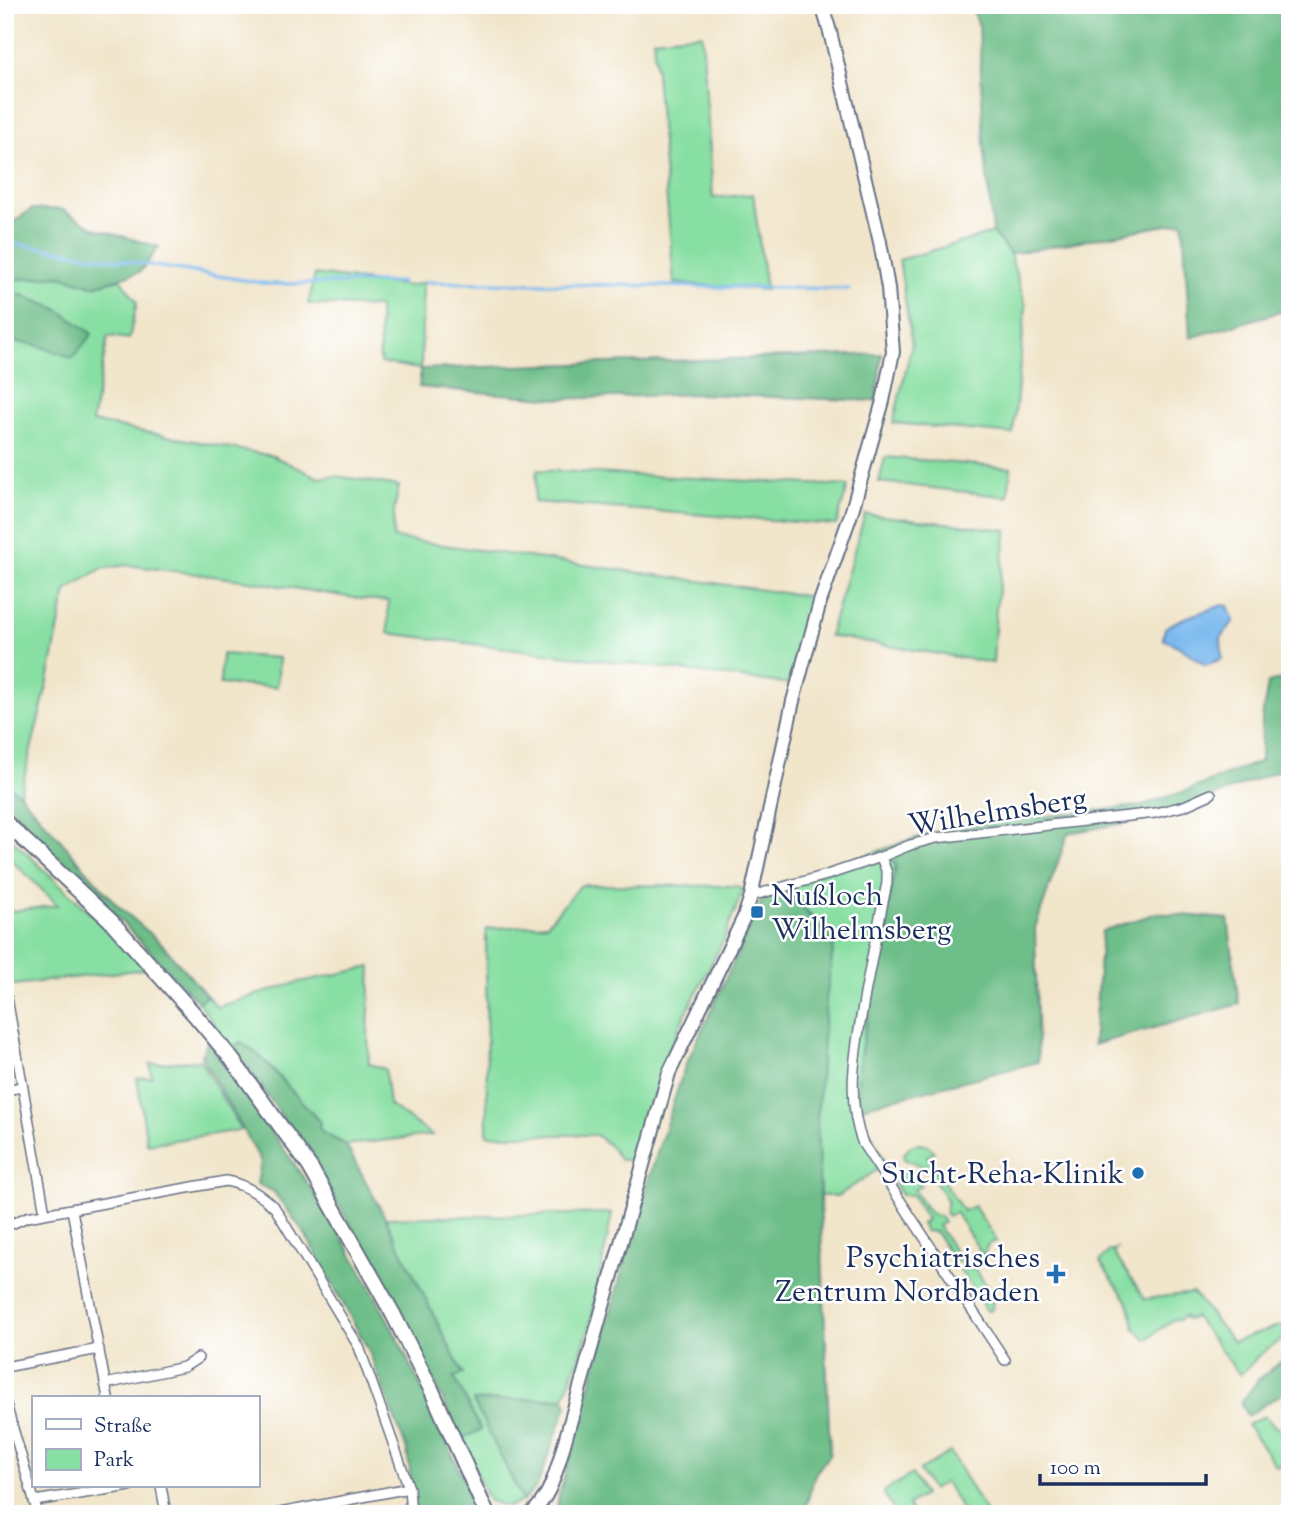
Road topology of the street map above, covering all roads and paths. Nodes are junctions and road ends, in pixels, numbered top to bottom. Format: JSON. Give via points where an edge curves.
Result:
{"nodes":[{"id":1,"x":822,"y":5,"type":"edge"},
{"id":2,"x":1211,"y":794,"type":"dead end"},
{"id":3,"x":5,"y":822,"type":"edge"},
{"id":4,"x":881,"y":858,"type":"junction"},
{"id":5,"x":751,"y":896,"type":"junction"},
{"id":6,"x":7,"y":998,"type":"edge"},
{"id":7,"x":17,"y":1056,"type":"junction"},
{"id":8,"x":5,"y":1058,"type":"edge"},
{"id":9,"x":22,"y":1087,"type":"junction"},
{"id":10,"x":5,"y":1090,"type":"edge"},
{"id":11,"x":72,"y":1210,"type":"junction"},
{"id":12,"x":45,"y":1213,"type":"junction"},
{"id":13,"x":5,"y":1227,"type":"edge"},
{"id":14,"x":99,"y":1349,"type":"junction"},
{"id":15,"x":198,"y":1357,"type":"dead end"},
{"id":16,"x":1005,"y":1360,"type":"dead end"},
{"id":17,"x":5,"y":1367,"type":"edge"},
{"id":18,"x":105,"y":1384,"type":"junction"},
{"id":19,"x":108,"y":1396,"type":"edge"},
{"id":20,"x":5,"y":1401,"type":"edge"},
{"id":21,"x":114,"y":1488,"type":"edge"},
{"id":22,"x":161,"y":1488,"type":"edge"},
{"id":23,"x":409,"y":1488,"type":"junction"},
{"id":24,"x":34,"y":1500,"type":"junction"},
{"id":25,"x":38,"y":1514,"type":"edge"},
{"id":26,"x":166,"y":1514,"type":"edge"},
{"id":27,"x":275,"y":1514,"type":"edge"},
{"id":28,"x":411,"y":1514,"type":"edge"},
{"id":29,"x":487,"y":1514,"type":"edge"},
{"id":30,"x":531,"y":1514,"type":"edge"}],
"edges":[{"from":1,"to":5,"type":"main road","via":[[880,242],[893,352],[883,401],[793,701]]},
{"from":2,"to":4,"type":"street","name":"Wilhelmsberg","via":[[1155,813],[936,838]]},
{"from":3,"to":29,"type":"main road","via":[[110,920],[195,1015],[283,1128],[393,1314]]},
{"from":4,"to":5,"type":"street","name":"Wilhelmsberg"},
{"from":4,"to":16,"type":"street","via":[[887,883],[859,1032],[854,1116],[860,1137]]},
{"from":5,"to":30,"type":"main road","via":[[670,1073],[559,1462],[550,1489]]},
{"from":6,"to":7,"type":"street"},
{"from":7,"to":8,"type":"street"},
{"from":7,"to":9,"type":"street"},
{"from":9,"to":10,"type":"street"},
{"from":9,"to":12,"type":"street"},
{"from":11,"to":12,"type":"street"},
{"from":11,"to":14,"type":"street"},
{"from":11,"to":23,"type":"street","via":[[226,1181],[262,1195],[275,1208],[359,1348]]},
{"from":12,"to":13,"type":"street"},
{"from":14,"to":17,"type":"street"},
{"from":14,"to":18,"type":"street"},
{"from":15,"to":18,"type":"street","via":[[184,1367]]},
{"from":18,"to":19,"type":"street"},
{"from":20,"to":24,"type":"street"},
{"from":21,"to":24,"type":"street"},
{"from":22,"to":26,"type":"street"},
{"from":23,"to":27,"type":"street"},
{"from":23,"to":28,"type":"street"},
{"from":24,"to":25,"type":"street"}]}
